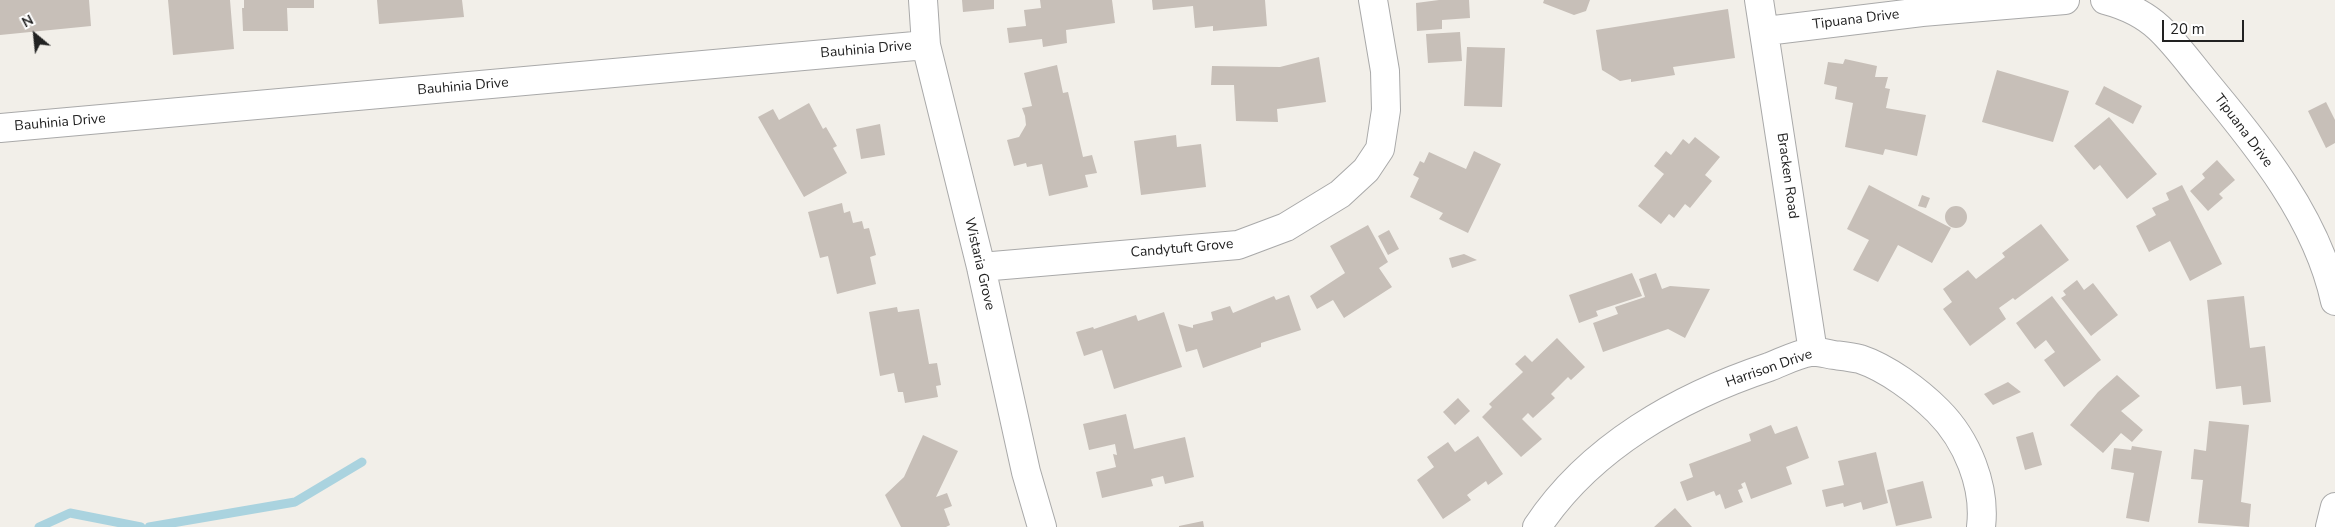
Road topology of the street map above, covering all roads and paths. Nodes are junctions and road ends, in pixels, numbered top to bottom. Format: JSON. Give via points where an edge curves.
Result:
{"nodes":[{"id":1,"x":923,"y":0,"type":"edge"},
{"id":2,"x":1373,"y":0,"type":"edge"},
{"id":3,"x":1759,"y":0,"type":"edge"},
{"id":4,"x":2065,"y":0,"type":"edge"},
{"id":5,"x":2106,"y":0,"type":"edge"},
{"id":6,"x":1766,"y":31,"type":"junction"},
{"id":7,"x":926,"y":45,"type":"junction"},
{"id":8,"x":0,"y":128,"type":"edge"},
{"id":9,"x":980,"y":267,"type":"junction"},
{"id":10,"x":2335,"y":301,"type":"edge"},
{"id":11,"x":1813,"y":352,"type":"junction"},
{"id":12,"x":2335,"y":506,"type":"edge"},
{"id":13,"x":1042,"y":527,"type":"edge"},
{"id":14,"x":1537,"y":527,"type":"edge"},
{"id":15,"x":1981,"y":527,"type":"edge"},
{"id":16,"x":2330,"y":527,"type":"edge"}],
"edges":[{"from":1,"to":7,"type":"street","name":"Wistaria Grove"},
{"from":2,"to":9,"type":"street","name":"Candytuft Grove","via":[[1385,71],[1386,110],[1380,149],[1366,170],[1340,194],[1286,227],[1238,245]]},
{"from":3,"to":6,"type":"street","name":"Bracken Road"},
{"from":4,"to":6,"type":"street","name":"Tipuana Drive","via":[[1922,12]]},
{"from":5,"to":10,"type":"street","name":"Tipuana Drive","via":[[2129,8],[2159,28],[2246,131],[2311,232]]},
{"from":6,"to":11,"type":"street","name":"Bracken Road"},
{"from":7,"to":8,"type":"street","name":"Bauhinia Drive"},
{"from":7,"to":9,"type":"street","name":"Wistaria Grove"},
{"from":9,"to":13,"type":"street","name":"Wistaria Grove","via":[[1026,472]]},
{"from":11,"to":14,"type":"street","name":"Harrison Drive","via":[[1740,376],[1670,409],[1620,440],[1584,471]]},
{"from":11,"to":15,"type":"street","name":"Harrison Drive","via":[[1860,359],[1925,397],[1950,422],[1977,478],[1983,512]]},
{"from":12,"to":16,"type":"street"}]}
